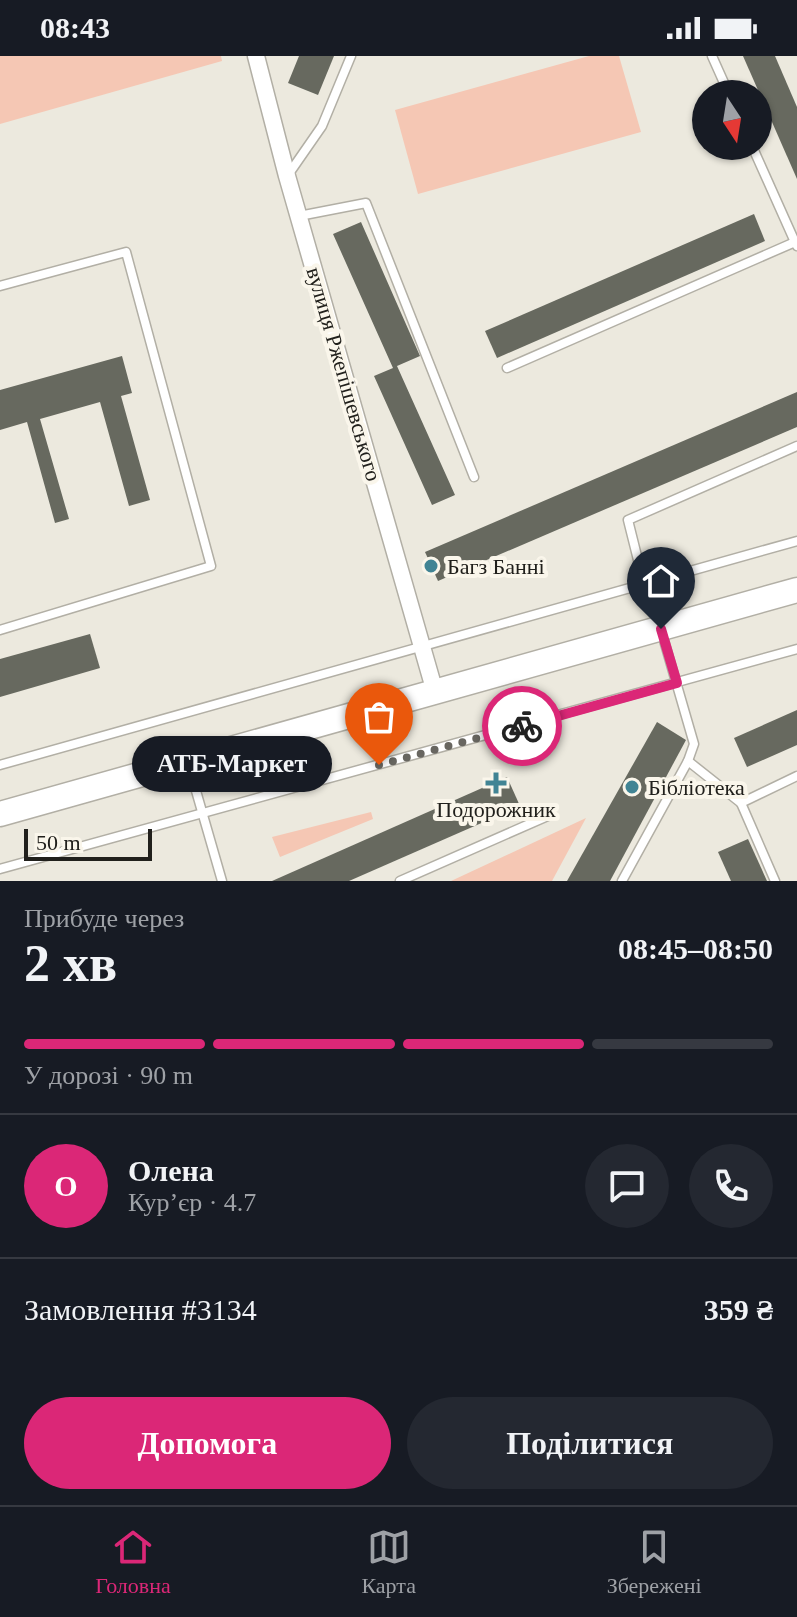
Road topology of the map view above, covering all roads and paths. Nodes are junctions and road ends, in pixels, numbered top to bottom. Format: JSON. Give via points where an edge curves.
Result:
{"nodes":[{"id":1,"x":256,"y":56,"type":"edge"},
{"id":2,"x":351,"y":56,"type":"edge"},
{"id":3,"x":712,"y":56,"type":"edge"},
{"id":4,"x":723,"y":80,"type":"edge"},
{"id":5,"x":758,"y":160,"type":"edge"},
{"id":6,"x":287,"y":176,"type":"junction"},
{"id":7,"x":299,"y":216,"type":"junction"},
{"id":8,"x":796,"y":244,"type":"edge"},
{"id":9,"x":0,"y":286,"type":"edge"},
{"id":10,"x":507,"y":368,"type":"dead end"},
{"id":11,"x":797,"y":446,"type":"edge"},
{"id":12,"x":474,"y":477,"type":"dead end"},
{"id":13,"x":797,"y":541,"type":"edge"},
{"id":14,"x":644,"y":584,"type":"junction"},
{"id":15,"x":797,"y":590,"type":"edge"},
{"id":16,"x":661,"y":629,"type":"junction"},
{"id":17,"x":0,"y":630,"type":"edge"},
{"id":18,"x":422,"y":647,"type":"junction"},
{"id":19,"x":797,"y":649,"type":"edge"},
{"id":20,"x":677,"y":683,"type":"junction"},
{"id":21,"x":435,"y":692,"type":"junction"},
{"id":22,"x":688,"y":761,"type":"junction"},
{"id":23,"x":188,"y":763,"type":"junction"},
{"id":24,"x":0,"y":765,"type":"edge"},
{"id":25,"x":797,"y":776,"type":"edge"},
{"id":26,"x":741,"y":803,"type":"junction"},
{"id":27,"x":0,"y":814,"type":"edge"},
{"id":28,"x":201,"y":815,"type":"junction"},
{"id":29,"x":550,"y":815,"type":"dead end"},
{"id":30,"x":0,"y":869,"type":"edge"},
{"id":31,"x":221,"y":881,"type":"edge"},
{"id":32,"x":400,"y":881,"type":"edge"},
{"id":33,"x":622,"y":881,"type":"edge"},
{"id":34,"x":775,"y":881,"type":"edge"}],
"edges":[{"from":1,"to":6,"type":"street","name":"вулиця Ржепішевського"},
{"from":2,"to":6,"type":"lane","via":[[322,126]]},
{"from":3,"to":4,"type":"lane"},
{"from":5,"to":8,"type":"lane"},
{"from":6,"to":7,"type":"street","name":"вулиця Ржепішевського"},
{"from":7,"to":12,"type":"lane","via":[[366,203]]},
{"from":7,"to":18,"type":"street","name":"вулиця Ржепішевського"},
{"from":8,"to":10,"type":"lane"},
{"from":9,"to":17,"type":"lane","via":[[126,252],[211,566]]},
{"from":11,"to":14,"type":"lane","via":[[628,520]]},
{"from":13,"to":14,"type":"lane"},
{"from":14,"to":18,"type":"lane"},
{"from":15,"to":16,"type":"main road"},
{"from":16,"to":20,"type":"lane"},
{"from":16,"to":21,"type":"main road"},
{"from":18,"to":21,"type":"street","name":"вулиця Ржепішевського"},
{"from":18,"to":24,"type":"lane"},
{"from":19,"to":20,"type":"lane"},
{"from":20,"to":22,"type":"lane","via":[[694,744]]},
{"from":20,"to":28,"type":"lane"},
{"from":21,"to":23,"type":"main road"},
{"from":22,"to":26,"type":"lane"},
{"from":22,"to":33,"type":"lane"},
{"from":23,"to":27,"type":"main road"},
{"from":23,"to":28,"type":"lane"},
{"from":25,"to":26,"type":"lane"},
{"from":26,"to":34,"type":"lane"},
{"from":28,"to":30,"type":"lane"},
{"from":28,"to":31,"type":"lane"},
{"from":29,"to":32,"type":"lane"}]}
